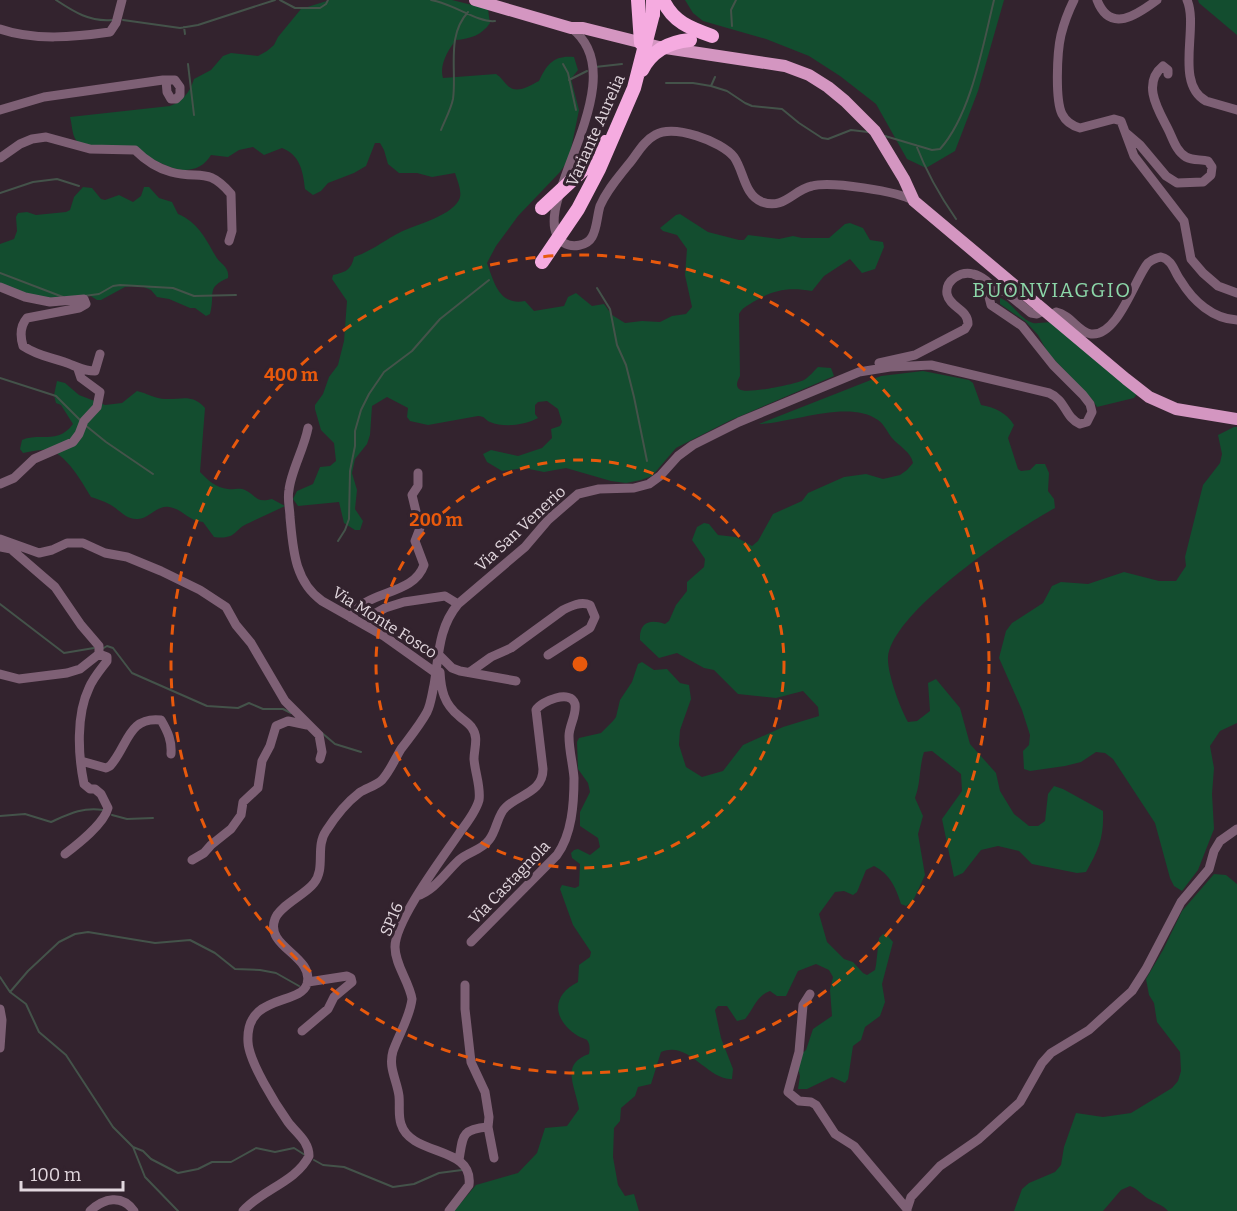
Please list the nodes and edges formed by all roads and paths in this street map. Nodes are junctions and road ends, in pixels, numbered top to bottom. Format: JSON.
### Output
{"nodes":[{"id":1,"x":122,"y":0,"type":"edge"},
{"id":2,"x":476,"y":0,"type":"edge"},
{"id":3,"x":638,"y":0,"type":"edge"},
{"id":4,"x":663,"y":0,"type":"edge"},
{"id":5,"x":674,"y":0,"type":"edge"},
{"id":6,"x":1074,"y":0,"type":"edge"},
{"id":7,"x":1097,"y":0,"type":"edge"},
{"id":8,"x":1156,"y":0,"type":"edge"},
{"id":9,"x":1187,"y":0,"type":"edge"},
{"id":10,"x":653,"y":7,"type":"edge"},
{"id":11,"x":571,"y":28,"type":"junction"},
{"id":12,"x":0,"y":29,"type":"edge"},
{"id":13,"x":712,"y":36,"type":"junction"},
{"id":14,"x":1168,"y":74,"type":"dead end"},
{"id":15,"x":166,"y":80,"type":"dead end"},
{"id":16,"x":634,"y":88,"type":"junction"},
{"id":17,"x":0,"y":110,"type":"edge"},
{"id":18,"x":1237,"y":110,"type":"edge"},
{"id":19,"x":621,"y":118,"type":"junction"},
{"id":20,"x":1126,"y":133,"type":"junction"},
{"id":21,"x":0,"y":158,"type":"edge"},
{"id":22,"x":914,"y":201,"type":"junction"},
{"id":23,"x":538,"y":210,"type":"dead end"},
{"id":24,"x":229,"y":241,"type":"dead end"},
{"id":25,"x":542,"y":262,"type":"dead end"},
{"id":26,"x":0,"y":287,"type":"edge"},
{"id":27,"x":996,"y":291,"type":"junction"},
{"id":28,"x":1237,"y":293,"type":"edge"},
{"id":29,"x":1048,"y":312,"type":"junction"},
{"id":30,"x":1237,"y":320,"type":"edge"},
{"id":31,"x":100,"y":354,"type":"dead end"},
{"id":32,"x":78,"y":369,"type":"junction"},
{"id":33,"x":860,"y":372,"type":"junction"},
{"id":34,"x":1237,"y":419,"type":"edge"},
{"id":35,"x":308,"y":428,"type":"dead end"},
{"id":36,"x":418,"y":473,"type":"dead end"},
{"id":37,"x":0,"y":484,"type":"edge"},
{"id":38,"x":0,"y":538,"type":"edge"},
{"id":39,"x":0,"y":547,"type":"edge"},
{"id":40,"x":458,"y":604,"type":"junction"},
{"id":41,"x":351,"y":618,"type":"junction"},
{"id":42,"x":370,"y":627,"type":"junction"},
{"id":43,"x":99,"y":654,"type":"junction"},
{"id":44,"x":438,"y":654,"type":"junction"},
{"id":45,"x":548,"y":655,"type":"dead end"},
{"id":46,"x":470,"y":672,"type":"junction"},
{"id":47,"x":436,"y":673,"type":"junction"},
{"id":48,"x":0,"y":674,"type":"edge"},
{"id":49,"x":516,"y":681,"type":"dead end"},
{"id":50,"x":307,"y":725,"type":"junction"},
{"id":51,"x":171,"y":754,"type":"dead end"},
{"id":52,"x":320,"y":759,"type":"dead end"},
{"id":53,"x":81,"y":761,"type":"junction"},
{"id":54,"x":1236,"y":831,"type":"edge"},
{"id":55,"x":65,"y":854,"type":"dead end"},
{"id":56,"x":192,"y":860,"type":"dead end"},
{"id":57,"x":417,"y":896,"type":"junction"},
{"id":58,"x":471,"y":942,"type":"dead end"},
{"id":59,"x":308,"y":982,"type":"junction"},
{"id":60,"x":465,"y":985,"type":"dead end"},
{"id":61,"x":810,"y":994,"type":"dead end"},
{"id":62,"x":0,"y":1009,"type":"edge"},
{"id":63,"x":302,"y":1031,"type":"dead end"},
{"id":64,"x":0,"y":1048,"type":"edge"},
{"id":65,"x":488,"y":1127,"type":"junction"},
{"id":66,"x":494,"y":1158,"type":"dead end"},
{"id":67,"x":459,"y":1160,"type":"junction"},
{"id":68,"x":907,"y":1210,"type":"edge"},
{"id":69,"x":90,"y":1211,"type":"edge"},
{"id":70,"x":134,"y":1211,"type":"edge"},
{"id":71,"x":243,"y":1211,"type":"edge"},
{"id":72,"x":449,"y":1211,"type":"edge"}],
"edges":[{"from":1,"to":12,"type":"street"},
{"from":2,"to":11,"type":"main road"},
{"from":3,"to":16,"type":"highway","bridge":true},
{"from":4,"to":13,"type":"highway"},
{"from":5,"to":13,"type":"highway"},
{"from":6,"to":20,"type":"street"},
{"from":7,"to":8,"type":"street"},
{"from":9,"to":18,"type":"street"},
{"from":10,"to":16,"type":"highway","name":"Variante Aurelia","bridge":true},
{"from":11,"to":22,"type":"main road","bridge":true},
{"from":11,"to":22,"type":"street"},
{"from":13,"to":16,"type":"highway","bridge":true},
{"from":14,"to":20,"type":"street"},
{"from":15,"to":17,"type":"street"},
{"from":16,"to":19,"type":"highway","name":"Variante Aurelia","bridge":true},
{"from":19,"to":23,"type":"highway","bridge":true},
{"from":19,"to":25,"type":"highway","name":"Variante Aurelia","bridge":true},
{"from":20,"to":28,"type":"street"},
{"from":21,"to":24,"type":"street"},
{"from":22,"to":29,"type":"main road"},
{"from":26,"to":32,"type":"street"},
{"from":27,"to":29,"type":"street"},
{"from":27,"to":33,"type":"street"},
{"from":27,"to":33,"type":"street","name":"Via San Venerio"},
{"from":29,"to":30,"type":"street"},
{"from":29,"to":34,"type":"main road"},
{"from":31,"to":32,"type":"street"},
{"from":32,"to":37,"type":"street"},
{"from":33,"to":40,"type":"street","name":"Via San Venerio"},
{"from":35,"to":41,"type":"street","name":"Via Monte Fosco"},
{"from":36,"to":41,"type":"street"},
{"from":38,"to":50,"type":"street"},
{"from":39,"to":43,"type":"street"},
{"from":40,"to":42,"type":"street"},
{"from":40,"to":44,"type":"street","name":"Via San Venerio"},
{"from":41,"to":42,"type":"street","name":"Via Monte Fosco"},
{"from":42,"to":47,"type":"street","name":"Via Monte Fosco"},
{"from":43,"to":48,"type":"street"},
{"from":43,"to":53,"type":"street"},
{"from":44,"to":46,"type":"street"},
{"from":44,"to":47,"type":"street","name":"Via San Venerio"},
{"from":44,"to":57,"type":"street","name":"SP16","number":"SP16"},
{"from":45,"to":46,"type":"street"},
{"from":46,"to":49,"type":"street"},
{"from":47,"to":59,"type":"street","name":"Via San Venerio"},
{"from":50,"to":52,"type":"street"},
{"from":50,"to":56,"type":"street"},
{"from":51,"to":53,"type":"street"},
{"from":53,"to":55,"type":"street"},
{"from":54,"to":68,"type":"street"},
{"from":57,"to":58,"type":"street","name":"Via Castagnola"},
{"from":57,"to":67,"type":"street","name":"SP16","number":"SP16"},
{"from":59,"to":63,"type":"street"},
{"from":59,"to":71,"type":"street"},
{"from":60,"to":65,"type":"street"},
{"from":61,"to":68,"type":"street"},
{"from":62,"to":64,"type":"street"},
{"from":65,"to":66,"type":"street"},
{"from":65,"to":67,"type":"street"},
{"from":67,"to":72,"type":"street"},
{"from":69,"to":70,"type":"street"}]}
